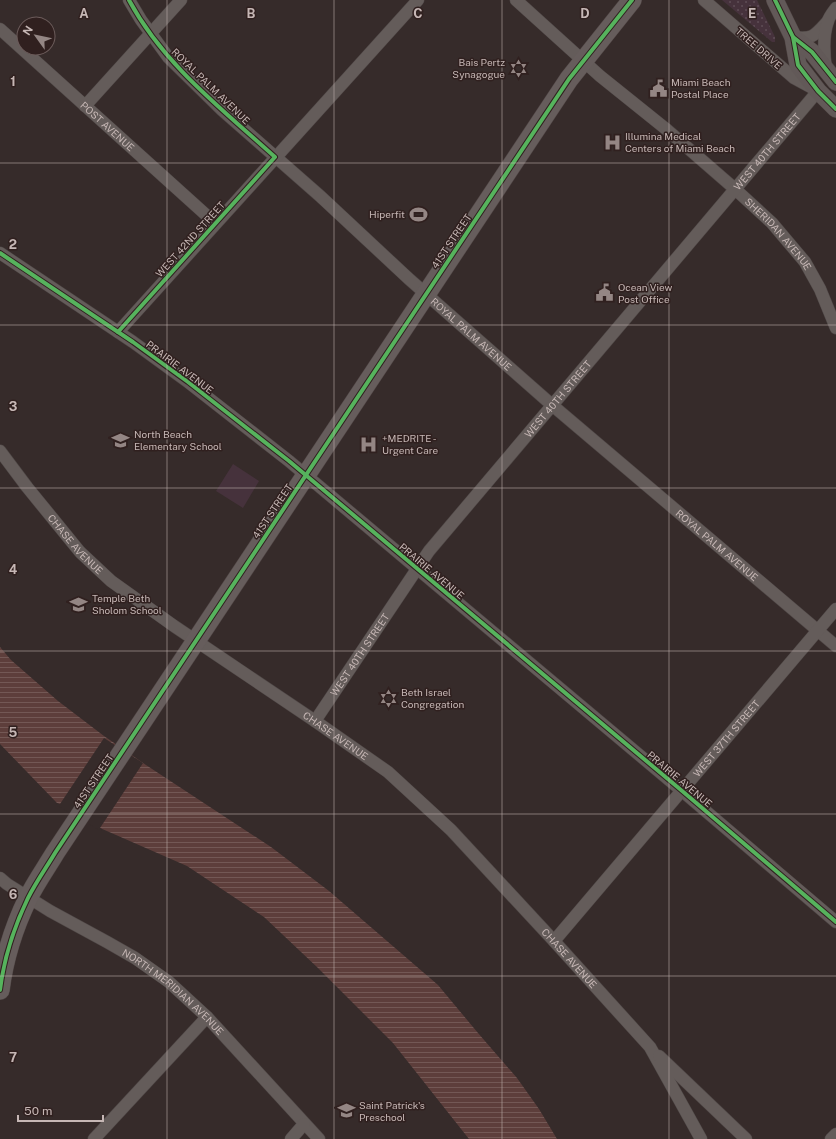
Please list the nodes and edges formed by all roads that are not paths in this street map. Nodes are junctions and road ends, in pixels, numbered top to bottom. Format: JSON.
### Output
{"nodes":[{"id":1,"x":129,"y":0,"type":"edge"},
{"id":2,"x":182,"y":0,"type":"edge"},
{"id":3,"x":418,"y":0,"type":"edge"},
{"id":4,"x":516,"y":0,"type":"edge"},
{"id":5,"x":632,"y":0,"type":"edge"},
{"id":6,"x":704,"y":0,"type":"edge"},
{"id":7,"x":775,"y":0,"type":"edge"},
{"id":8,"x":836,"y":8,"type":"edge"},
{"id":9,"x":828,"y":21,"type":"junction"},
{"id":10,"x":0,"y":29,"type":"edge"},
{"id":11,"x":150,"y":34,"type":"junction"},
{"id":12,"x":793,"y":37,"type":"junction"},
{"id":13,"x":583,"y":60,"type":"junction"},
{"id":14,"x":831,"y":76,"type":"edge"},
{"id":15,"x":836,"y":90,"type":"edge"},
{"id":16,"x":818,"y":91,"type":"junction"},
{"id":17,"x":85,"y":106,"type":"junction"},
{"id":18,"x":836,"y":109,"type":"edge"},
{"id":19,"x":275,"y":157,"type":"junction"},
{"id":20,"x":735,"y":189,"type":"junction"},
{"id":21,"x":215,"y":223,"type":"junction"},
{"id":22,"x":0,"y":253,"type":"edge"},
{"id":23,"x":426,"y":294,"type":"junction"},
{"id":24,"x":836,"y":328,"type":"edge"},
{"id":25,"x":118,"y":332,"type":"junction"},
{"id":26,"x":552,"y":405,"type":"junction"},
{"id":27,"x":0,"y":451,"type":"edge"},
{"id":28,"x":306,"y":474,"type":"junction"},
{"id":29,"x":417,"y":568,"type":"junction"},
{"id":30,"x":836,"y":608,"type":"edge"},
{"id":31,"x":818,"y":630,"type":"junction"},
{"id":32,"x":196,"y":641,"type":"junction"},
{"id":33,"x":836,"y":646,"type":"edge"},
{"id":34,"x":315,"y":721,"type":"junction"},
{"id":35,"x":681,"y":790,"type":"junction"},
{"id":36,"x":0,"y":878,"type":"edge"},
{"id":37,"x":28,"y":897,"type":"junction"},
{"id":38,"x":836,"y":922,"type":"edge"},
{"id":39,"x":554,"y":942,"type":"junction"},
{"id":40,"x":0,"y":990,"type":"edge"},
{"id":41,"x":207,"y":1017,"type":"junction"},
{"id":42,"x":650,"y":1047,"type":"junction"},
{"id":43,"x":304,"y":1124,"type":"junction"},
{"id":44,"x":836,"y":1134,"type":"edge"},
{"id":45,"x":94,"y":1139,"type":"edge"},
{"id":46,"x":291,"y":1139,"type":"edge"},
{"id":47,"x":319,"y":1139,"type":"edge"},
{"id":48,"x":701,"y":1139,"type":"edge"},
{"id":49,"x":746,"y":1139,"type":"edge"},
{"id":50,"x":832,"y":1139,"type":"edge"}],
"edges":[{"from":1,"to":11,"type":"street","name":"ROYAL PALM AVENUE"},
{"from":2,"to":11,"type":"street"},
{"from":3,"to":19,"type":"street","name":"WEST 42ND STREET"},
{"from":4,"to":13,"type":"street","name":"SHERIDAN AVENUE"},
{"from":5,"to":13,"type":"main road","name":"41ST STREET"},
{"from":6,"to":16,"type":"street","name":"TREE DRIVE"},
{"from":7,"to":12,"type":"main road"},
{"from":8,"to":9,"type":"street"},
{"from":9,"to":12,"type":"street"},
{"from":9,"to":14,"type":"street"},
{"from":10,"to":17,"type":"street","name":"POST AVENUE"},
{"from":11,"to":17,"type":"street"},
{"from":11,"to":19,"type":"street","name":"ROYAL PALM AVENUE"},
{"from":12,"to":14,"type":"main road"},
{"from":12,"to":16,"type":"main road"},
{"from":13,"to":20,"type":"street","name":"SHERIDAN AVENUE"},
{"from":13,"to":23,"type":"main road","name":"41ST STREET"},
{"from":15,"to":16,"type":"main road"},
{"from":16,"to":18,"type":"main road"},
{"from":16,"to":20,"type":"street","name":"WEST 40TH STREET"},
{"from":17,"to":21,"type":"street","name":"POST AVENUE"},
{"from":19,"to":21,"type":"street","name":"WEST 42ND STREET"},
{"from":19,"to":23,"type":"street","name":"ROYAL PALM AVENUE"},
{"from":20,"to":24,"type":"street","name":"SHERIDAN AVENUE"},
{"from":20,"to":26,"type":"street","name":"WEST 40TH STREET"},
{"from":21,"to":25,"type":"street","name":"WEST 42ND STREET"},
{"from":22,"to":25,"type":"street","name":"PRAIRIE AVENUE"},
{"from":23,"to":26,"type":"street","name":"ROYAL PALM AVENUE"},
{"from":23,"to":28,"type":"main road","name":"41ST STREET"},
{"from":25,"to":28,"type":"street","name":"PRAIRIE AVENUE"},
{"from":26,"to":29,"type":"street","name":"WEST 40TH STREET"},
{"from":26,"to":31,"type":"street","name":"ROYAL PALM AVENUE"},
{"from":27,"to":32,"type":"street","name":"CHASE AVENUE"},
{"from":28,"to":29,"type":"street","name":"PRAIRIE AVENUE"},
{"from":28,"to":32,"type":"main road","name":"41ST STREET"},
{"from":29,"to":34,"type":"street","name":"WEST 40TH STREET"},
{"from":29,"to":35,"type":"street","name":"PRAIRIE AVENUE"},
{"from":30,"to":31,"type":"street","name":"WEST 37TH STREET"},
{"from":31,"to":33,"type":"street","name":"ROYAL PALM AVENUE"},
{"from":31,"to":35,"type":"street","name":"WEST 37TH STREET"},
{"from":32,"to":34,"type":"street","name":"CHASE AVENUE"},
{"from":32,"to":37,"type":"main road","name":"41ST STREET"},
{"from":34,"to":39,"type":"street","name":"CHASE AVENUE"},
{"from":35,"to":38,"type":"street","name":"PRAIRIE AVENUE"},
{"from":35,"to":39,"type":"street","name":"WEST 37TH STREET"},
{"from":36,"to":37,"type":"street","name":"NORTH MERIDIAN AVENUE"},
{"from":37,"to":40,"type":"main road","name":"41ST STREET"},
{"from":37,"to":41,"type":"street","name":"NORTH MERIDIAN AVENUE"},
{"from":39,"to":42,"type":"street","name":"CHASE AVENUE"},
{"from":41,"to":43,"type":"street","name":"NORTH MERIDIAN AVENUE"},
{"from":41,"to":45,"type":"street"},
{"from":42,"to":48,"type":"street","name":"CHASE AVENUE"},
{"from":42,"to":49,"type":"street","name":"CHASE AVENUE"},
{"from":43,"to":46,"type":"street"},
{"from":43,"to":47,"type":"street","name":"NORTH MERIDIAN AVENUE"},
{"from":44,"to":50,"type":"street"}]}
